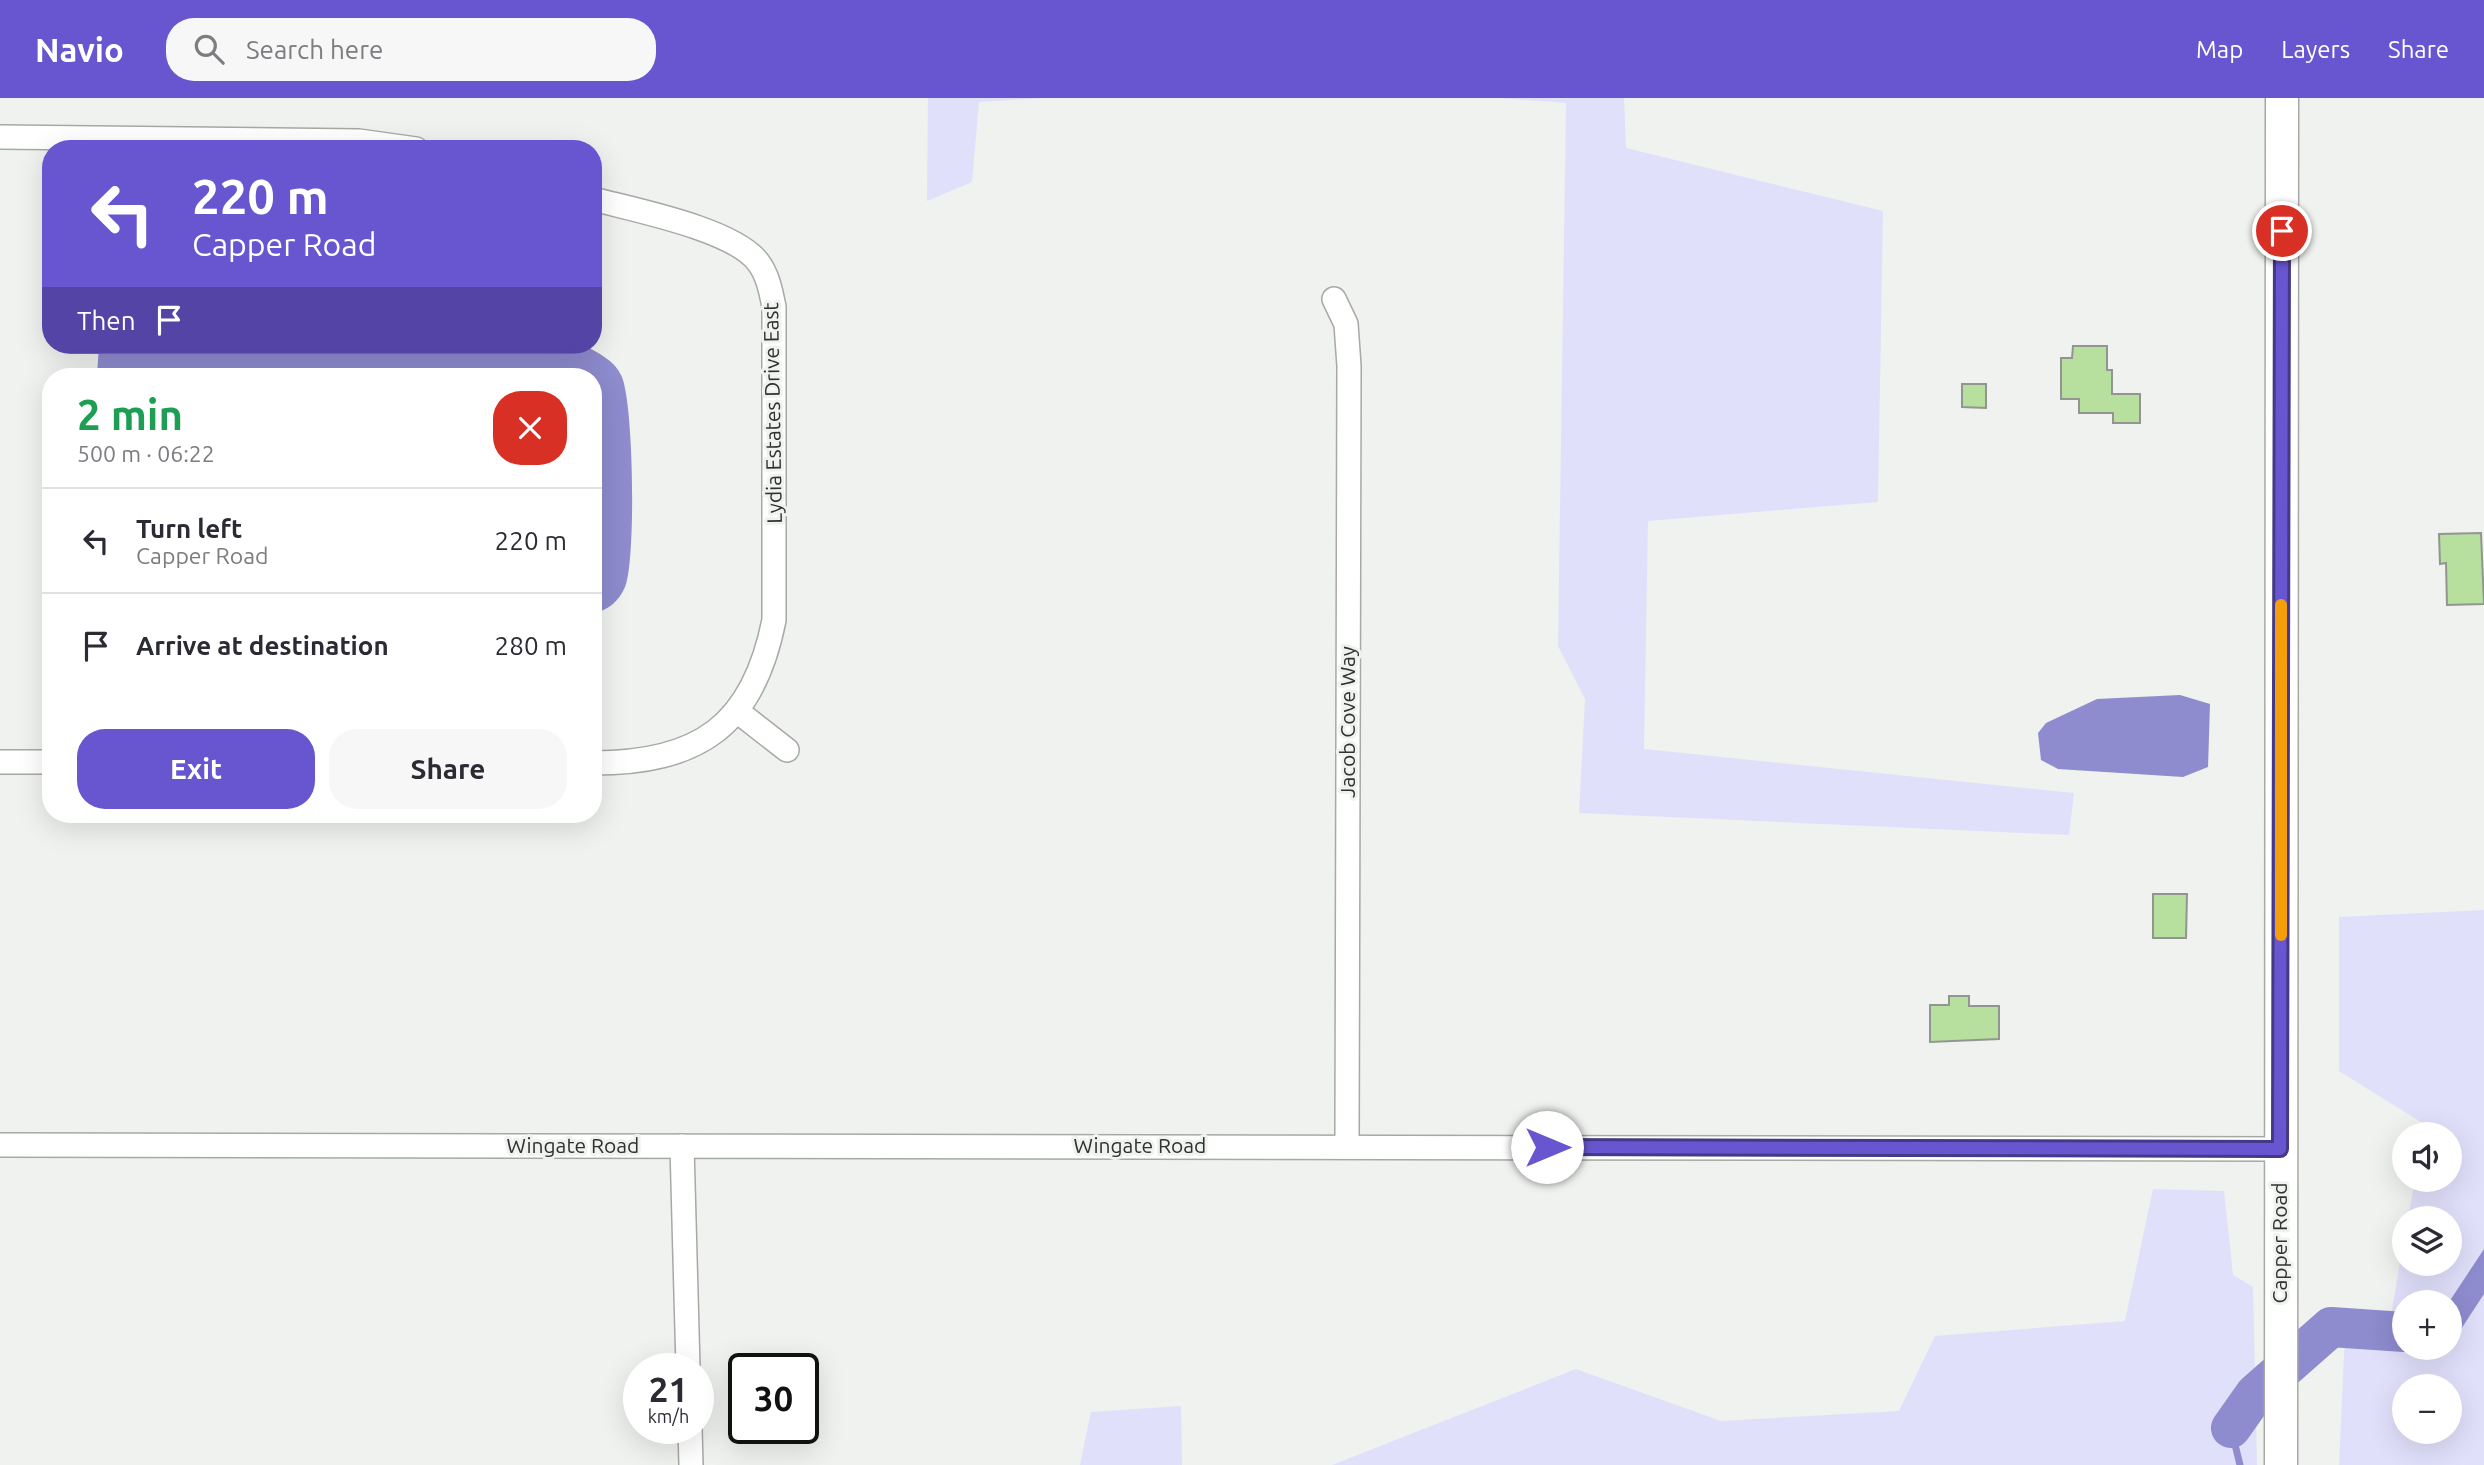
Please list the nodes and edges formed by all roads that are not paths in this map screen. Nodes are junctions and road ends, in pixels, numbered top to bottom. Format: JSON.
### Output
{"nodes":[{"id":1,"x":2282,"y":98,"type":"edge"},
{"id":2,"x":0,"y":137,"type":"edge"},
{"id":3,"x":269,"y":140,"type":"edge"},
{"id":4,"x":602,"y":202,"type":"edge"},
{"id":5,"x":1334,"y":299,"type":"dead end"},
{"id":6,"x":737,"y":711,"type":"junction"},
{"id":7,"x":787,"y":750,"type":"dead end"},
{"id":8,"x":0,"y":762,"type":"edge"},
{"id":9,"x":42,"y":762,"type":"edge"},
{"id":10,"x":602,"y":763,"type":"edge"},
{"id":11,"x":0,"y":1145,"type":"edge"},
{"id":12,"x":682,"y":1146,"type":"junction"},
{"id":13,"x":1347,"y":1146,"type":"junction"},
{"id":14,"x":2280,"y":1149,"type":"junction"},
{"id":15,"x":688,"y":1353,"type":"edge"},
{"id":16,"x":690,"y":1444,"type":"edge"},
{"id":17,"x":2281,"y":1455,"type":"edge"},
{"id":18,"x":691,"y":1465,"type":"edge"}],
"edges":[{"from":1,"to":14,"type":"street","name":"Capper Road"},
{"from":2,"to":3,"type":"street"},
{"from":4,"to":6,"type":"street","name":"Lydia Estates Drive East"},
{"from":5,"to":13,"type":"street","name":"Jacob Cove Way"},
{"from":6,"to":7,"type":"street"},
{"from":6,"to":10,"type":"street","name":"Lydia Estates Drive East"},
{"from":8,"to":9,"type":"street"},
{"from":11,"to":12,"type":"street","name":"Wingate Road"},
{"from":12,"to":13,"type":"street","name":"Wingate Road"},
{"from":12,"to":15,"type":"street"},
{"from":13,"to":14,"type":"street","name":"Wingate Road"},
{"from":14,"to":17,"type":"street","name":"Capper Road"},
{"from":16,"to":18,"type":"street"}]}
